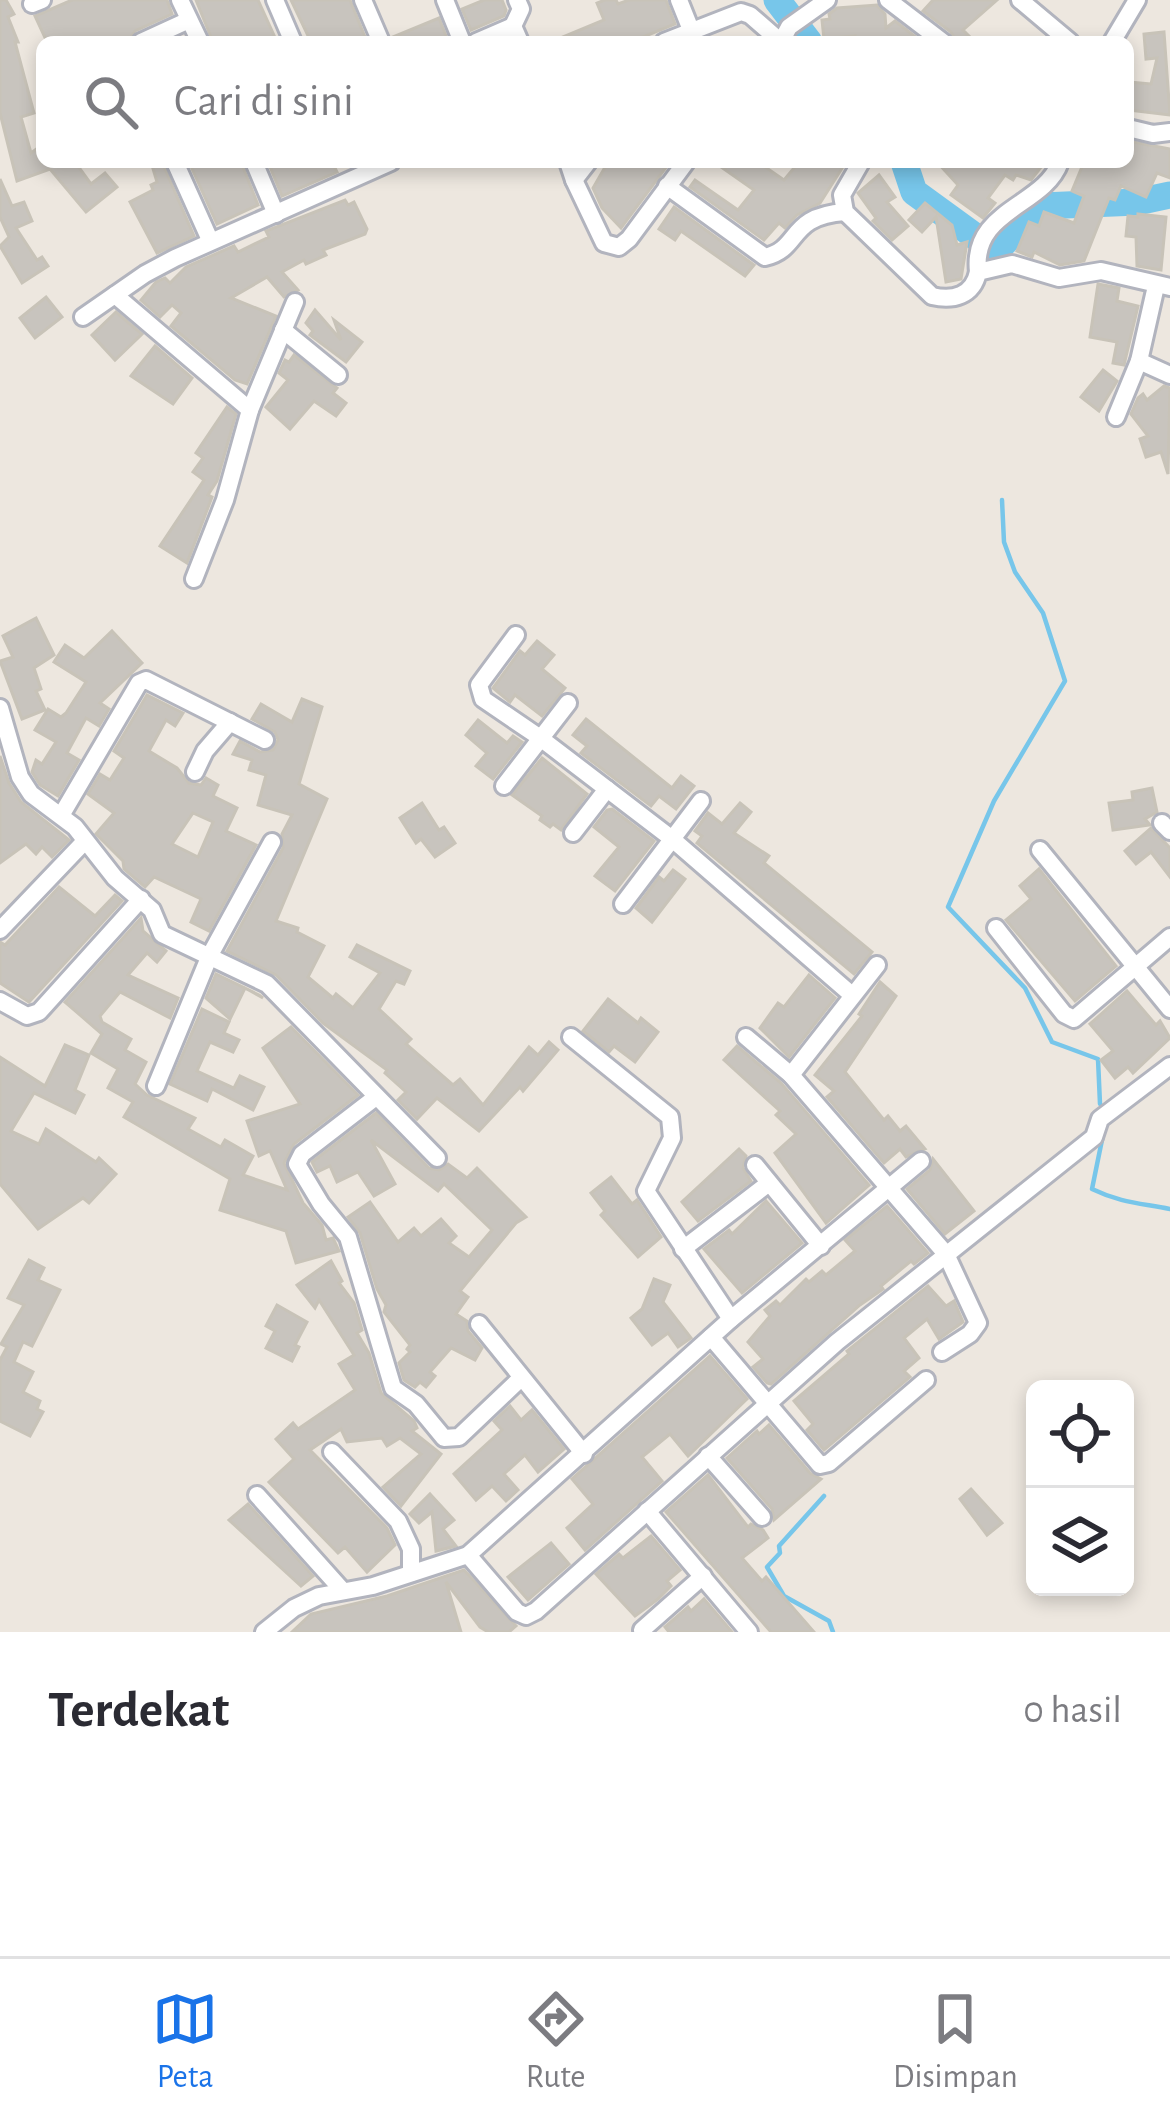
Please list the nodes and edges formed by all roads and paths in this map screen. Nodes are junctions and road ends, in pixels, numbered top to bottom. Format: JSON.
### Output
{"nodes":[{"id":1,"x":180,"y":0,"type":"edge"},
{"id":2,"x":275,"y":0,"type":"edge"},
{"id":3,"x":363,"y":0,"type":"edge"},
{"id":4,"x":445,"y":0,"type":"edge"},
{"id":5,"x":517,"y":0,"type":"edge"},
{"id":6,"x":679,"y":0,"type":"edge"},
{"id":7,"x":827,"y":0,"type":"edge"},
{"id":8,"x":888,"y":0,"type":"edge"},
{"id":9,"x":1020,"y":0,"type":"edge"},
{"id":10,"x":1137,"y":0,"type":"edge"},
{"id":11,"x":189,"y":20,"type":"junction"},
{"id":12,"x":788,"y":32,"type":"edge"},
{"id":13,"x":517,"y":34,"type":"edge"},
{"id":14,"x":154,"y":36,"type":"edge"},
{"id":15,"x":197,"y":36,"type":"edge"},
{"id":16,"x":290,"y":36,"type":"edge"},
{"id":17,"x":379,"y":36,"type":"edge"},
{"id":18,"x":460,"y":36,"type":"edge"},
{"id":19,"x":687,"y":36,"type":"edge"},
{"id":20,"x":935,"y":36,"type":"edge"},
{"id":21,"x":1063,"y":36,"type":"edge"},
{"id":22,"x":1116,"y":36,"type":"edge"},
{"id":23,"x":1134,"y":129,"type":"edge"},
{"id":24,"x":1170,"y":132,"type":"edge"},
{"id":25,"x":178,"y":168,"type":"edge"},
{"id":26,"x":257,"y":168,"type":"edge"},
{"id":27,"x":681,"y":168,"type":"edge"},
{"id":28,"x":858,"y":168,"type":"edge"},
{"id":29,"x":1057,"y":168,"type":"edge"},
{"id":30,"x":349,"y":170,"type":"edge"},
{"id":31,"x":571,"y":171,"type":"edge"},
{"id":32,"x":667,"y":186,"type":"junction"},
{"id":33,"x":845,"y":212,"type":"junction"},
{"id":34,"x":277,"y":214,"type":"junction"},
{"id":35,"x":210,"y":240,"type":"junction"},
{"id":36,"x":978,"y":264,"type":"junction"},
{"id":37,"x":1163,"y":286,"type":"edge"},
{"id":38,"x":115,"y":295,"type":"junction"},
{"id":39,"x":295,"y":302,"type":"dead end"},
{"id":40,"x":83,"y":317,"type":"dead end"},
{"id":41,"x":283,"y":329,"type":"junction"},
{"id":42,"x":1139,"y":361,"type":"junction"},
{"id":43,"x":338,"y":375,"type":"dead end"},
{"id":44,"x":1170,"y":375,"type":"edge"},
{"id":45,"x":250,"y":410,"type":"junction"},
{"id":46,"x":1116,"y":417,"type":"dead end"},
{"id":47,"x":194,"y":579,"type":"dead end"},
{"id":48,"x":515,"y":635,"type":"dead end"},
{"id":49,"x":568,"y":703,"type":"dead end"},
{"id":50,"x":0,"y":708,"type":"edge"},
{"id":51,"x":230,"y":722,"type":"junction"},
{"id":52,"x":539,"y":737,"type":"junction"},
{"id":53,"x":265,"y":740,"type":"dead end"},
{"id":54,"x":195,"y":772,"type":"dead end"},
{"id":55,"x":504,"y":786,"type":"dead end"},
{"id":56,"x":608,"y":789,"type":"junction"},
{"id":57,"x":701,"y":801,"type":"dead end"},
{"id":58,"x":62,"y":814,"type":"junction"},
{"id":59,"x":573,"y":832,"type":"dead end"},
{"id":60,"x":670,"y":838,"type":"junction"},
{"id":61,"x":85,"y":842,"type":"junction"},
{"id":62,"x":272,"y":842,"type":"dead end"},
{"id":63,"x":1040,"y":850,"type":"dead end"},
{"id":64,"x":141,"y":899,"type":"junction"},
{"id":65,"x":623,"y":904,"type":"dead end"},
{"id":66,"x":996,"y":928,"type":"dead end"},
{"id":67,"x":0,"y":930,"type":"edge"},
{"id":68,"x":1170,"y":937,"type":"edge"},
{"id":69,"x":210,"y":955,"type":"junction"},
{"id":70,"x":877,"y":965,"type":"dead end"},
{"id":71,"x":1137,"y":968,"type":"junction"},
{"id":72,"x":852,"y":995,"type":"junction"},
{"id":73,"x":0,"y":1001,"type":"edge"},
{"id":74,"x":1170,"y":1009,"type":"edge"},
{"id":75,"x":571,"y":1037,"type":"dead end"},
{"id":76,"x":746,"y":1037,"type":"dead end"},
{"id":77,"x":1170,"y":1066,"type":"edge"},
{"id":78,"x":791,"y":1075,"type":"junction"},
{"id":79,"x":156,"y":1085,"type":"dead end"},
{"id":80,"x":376,"y":1097,"type":"junction"},
{"id":81,"x":436,"y":1158,"type":"dead end"},
{"id":82,"x":921,"y":1160,"type":"dead end"},
{"id":83,"x":755,"y":1165,"type":"dead end"},
{"id":84,"x":769,"y":1183,"type":"junction"},
{"id":85,"x":889,"y":1189,"type":"junction"},
{"id":86,"x":821,"y":1246,"type":"junction"},
{"id":87,"x":683,"y":1250,"type":"junction"},
{"id":88,"x":946,"y":1253,"type":"junction"},
{"id":89,"x":731,"y":1319,"type":"junction"},
{"id":90,"x":479,"y":1324,"type":"dead end"},
{"id":91,"x":711,"y":1337,"type":"junction"},
{"id":92,"x":942,"y":1352,"type":"dead end"},
{"id":93,"x":520,"y":1379,"type":"junction"},
{"id":94,"x":926,"y":1380,"type":"dead end"},
{"id":95,"x":767,"y":1404,"type":"junction"},
{"id":96,"x":332,"y":1452,"type":"dead end"},
{"id":97,"x":584,"y":1454,"type":"junction"},
{"id":98,"x":708,"y":1456,"type":"junction"},
{"id":99,"x":257,"y":1495,"type":"dead end"},
{"id":100,"x":647,"y":1510,"type":"junction"},
{"id":101,"x":762,"y":1517,"type":"dead end"},
{"id":102,"x":468,"y":1556,"type":"junction"},
{"id":103,"x":411,"y":1573,"type":"junction"},
{"id":104,"x":704,"y":1576,"type":"junction"},
{"id":105,"x":343,"y":1591,"type":"junction"},
{"id":106,"x":641,"y":1630,"type":"edge"},
{"id":107,"x":264,"y":1632,"type":"edge"},
{"id":108,"x":749,"y":1632,"type":"edge"}],
"edges":[{"from":1,"to":11,"type":"street"},
{"from":2,"to":16,"type":"street"},
{"from":3,"to":17,"type":"street"},
{"from":4,"to":18,"type":"street"},
{"from":5,"to":13,"type":"street"},
{"from":6,"to":19,"type":"street"},
{"from":7,"to":12,"type":"street"},
{"from":8,"to":20,"type":"street"},
{"from":9,"to":21,"type":"street"},
{"from":10,"to":22,"type":"street"},
{"from":11,"to":14,"type":"street"},
{"from":11,"to":15,"type":"street"},
{"from":12,"to":19,"type":"street"},
{"from":23,"to":24,"type":"street"},
{"from":25,"to":35,"type":"street"},
{"from":26,"to":34,"type":"street"},
{"from":27,"to":32,"type":"street"},
{"from":28,"to":33,"type":"street"},
{"from":29,"to":36,"type":"street"},
{"from":30,"to":34,"type":"street"},
{"from":31,"to":32,"type":"street"},
{"from":32,"to":33,"type":"street"},
{"from":33,"to":36,"type":"street"},
{"from":34,"to":35,"type":"street"},
{"from":35,"to":38,"type":"street"},
{"from":36,"to":37,"type":"street"},
{"from":37,"to":42,"type":"street"},
{"from":38,"to":40,"type":"street"},
{"from":38,"to":45,"type":"street"},
{"from":39,"to":41,"type":"street"},
{"from":41,"to":43,"type":"street"},
{"from":41,"to":45,"type":"street"},
{"from":42,"to":44,"type":"street"},
{"from":42,"to":46,"type":"street"},
{"from":45,"to":47,"type":"street"},
{"from":48,"to":52,"type":"street"},
{"from":49,"to":52,"type":"street"},
{"from":50,"to":58,"type":"street"},
{"from":51,"to":53,"type":"street"},
{"from":51,"to":54,"type":"street"},
{"from":51,"to":58,"type":"street"},
{"from":52,"to":55,"type":"street"},
{"from":52,"to":56,"type":"street"},
{"from":56,"to":59,"type":"street"},
{"from":56,"to":60,"type":"street"},
{"from":57,"to":60,"type":"street"},
{"from":58,"to":61,"type":"street"},
{"from":60,"to":65,"type":"street"},
{"from":60,"to":72,"type":"street"},
{"from":61,"to":64,"type":"street"},
{"from":61,"to":67,"type":"street"},
{"from":62,"to":69,"type":"street"},
{"from":63,"to":71,"type":"street"},
{"from":64,"to":69,"type":"street"},
{"from":64,"to":73,"type":"street"},
{"from":66,"to":71,"type":"street"},
{"from":68,"to":71,"type":"street"},
{"from":69,"to":79,"type":"street"},
{"from":69,"to":80,"type":"street"},
{"from":70,"to":72,"type":"street"},
{"from":71,"to":74,"type":"street"},
{"from":72,"to":78,"type":"street"},
{"from":75,"to":87,"type":"street"},
{"from":76,"to":78,"type":"street"},
{"from":77,"to":88,"type":"street"},
{"from":78,"to":85,"type":"street"},
{"from":80,"to":81,"type":"street"},
{"from":80,"to":93,"type":"street"},
{"from":82,"to":85,"type":"street"},
{"from":83,"to":84,"type":"street"},
{"from":84,"to":86,"type":"street"},
{"from":84,"to":87,"type":"street"},
{"from":85,"to":86,"type":"street"},
{"from":85,"to":88,"type":"street"},
{"from":86,"to":89,"type":"street"},
{"from":87,"to":89,"type":"street"},
{"from":88,"to":92,"type":"street"},
{"from":88,"to":95,"type":"street"},
{"from":89,"to":91,"type":"street"},
{"from":90,"to":93,"type":"street"},
{"from":91,"to":95,"type":"street"},
{"from":91,"to":97,"type":"street"},
{"from":93,"to":97,"type":"street"},
{"from":94,"to":95,"type":"street"},
{"from":95,"to":98,"type":"street"},
{"from":96,"to":103,"type":"street"},
{"from":97,"to":102,"type":"street"},
{"from":98,"to":100,"type":"street"},
{"from":98,"to":101,"type":"street"},
{"from":99,"to":105,"type":"street"},
{"from":100,"to":102,"type":"street"},
{"from":100,"to":104,"type":"street"},
{"from":102,"to":103,"type":"street"},
{"from":103,"to":105,"type":"street"},
{"from":104,"to":106,"type":"street"},
{"from":104,"to":108,"type":"street"},
{"from":105,"to":107,"type":"street"}]}
